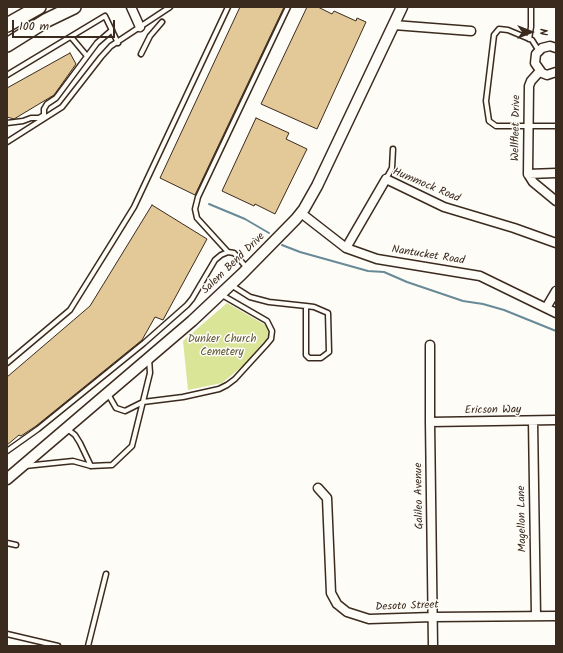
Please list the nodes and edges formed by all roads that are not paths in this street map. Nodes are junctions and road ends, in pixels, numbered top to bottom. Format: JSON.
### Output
{"nodes":[{"id":1,"x":39,"y":7,"type":"edge"},
{"id":2,"x":74,"y":7,"type":"edge"},
{"id":3,"x":131,"y":7,"type":"edge"},
{"id":4,"x":170,"y":7,"type":"edge"},
{"id":5,"x":228,"y":7,"type":"edge"},
{"id":6,"x":288,"y":7,"type":"edge"},
{"id":7,"x":402,"y":7,"type":"edge"},
{"id":8,"x":531,"y":7,"type":"edge"},
{"id":9,"x":162,"y":22,"type":"dead end"},
{"id":10,"x":7,"y":25,"type":"edge"},
{"id":11,"x":394,"y":25,"type":"junction"},
{"id":12,"x":140,"y":27,"type":"junction"},
{"id":13,"x":112,"y":30,"type":"junction"},
{"id":14,"x":471,"y":31,"type":"dead end"},
{"id":15,"x":71,"y":37,"type":"junction"},
{"id":16,"x":529,"y":38,"type":"junction"},
{"id":17,"x":118,"y":43,"type":"junction"},
{"id":18,"x":7,"y":45,"type":"edge"},
{"id":19,"x":556,"y":48,"type":"edge"},
{"id":20,"x":540,"y":51,"type":"junction"},
{"id":21,"x":141,"y":54,"type":"dead end"},
{"id":22,"x":87,"y":56,"type":"junction"},
{"id":23,"x":540,"y":71,"type":"junction"},
{"id":24,"x":556,"y":72,"type":"edge"},
{"id":25,"x":7,"y":75,"type":"edge"},
{"id":26,"x":40,"y":119,"type":"junction"},
{"id":27,"x":7,"y":123,"type":"edge"},
{"id":28,"x":528,"y":126,"type":"junction"},
{"id":29,"x":556,"y":126,"type":"edge"},
{"id":30,"x":7,"y":142,"type":"edge"},
{"id":31,"x":393,"y":149,"type":"dead end"},
{"id":32,"x":556,"y":173,"type":"edge"},
{"id":33,"x":528,"y":174,"type":"junction"},
{"id":34,"x":386,"y":179,"type":"junction"},
{"id":35,"x":556,"y":201,"type":"edge"},
{"id":36,"x":301,"y":213,"type":"junction"},
{"id":37,"x":556,"y":243,"type":"edge"},
{"id":38,"x":346,"y":248,"type":"junction"},
{"id":39,"x":228,"y":252,"type":"junction"},
{"id":40,"x":248,"y":269,"type":"junction"},
{"id":41,"x":230,"y":285,"type":"junction"},
{"id":42,"x":556,"y":292,"type":"edge"},
{"id":43,"x":220,"y":294,"type":"junction"},
{"id":44,"x":306,"y":306,"type":"junction"},
{"id":45,"x":546,"y":308,"type":"junction"},
{"id":46,"x":556,"y":313,"type":"edge"},
{"id":47,"x":430,"y":345,"type":"dead end"},
{"id":48,"x":149,"y":359,"type":"junction"},
{"id":49,"x":7,"y":363,"type":"edge"},
{"id":50,"x":107,"y":394,"type":"junction"},
{"id":51,"x":143,"y":402,"type":"junction"},
{"id":52,"x":556,"y":420,"type":"edge"},
{"id":53,"x":533,"y":421,"type":"junction"},
{"id":54,"x":430,"y":422,"type":"junction"},
{"id":55,"x":66,"y":428,"type":"junction"},
{"id":56,"x":7,"y":451,"type":"edge"},
{"id":57,"x":91,"y":466,"type":"junction"},
{"id":58,"x":21,"y":467,"type":"junction"},
{"id":59,"x":7,"y":478,"type":"edge"},
{"id":60,"x":318,"y":488,"type":"dead end"},
{"id":61,"x":7,"y":543,"type":"edge"},
{"id":62,"x":16,"y":546,"type":"dead end"},
{"id":63,"x":106,"y":574,"type":"dead end"},
{"id":64,"x":536,"y":616,"type":"junction"},
{"id":65,"x":556,"y":616,"type":"edge"},
{"id":66,"x":433,"y":617,"type":"junction"},
{"id":67,"x":7,"y":634,"type":"edge"},
{"id":68,"x":58,"y":646,"type":"edge"},
{"id":69,"x":88,"y":646,"type":"edge"},
{"id":70,"x":433,"y":646,"type":"edge"}],
"edges":[{"from":1,"to":10,"type":"highway"},
{"from":2,"to":18,"type":"highway"},
{"from":3,"to":12,"type":"street"},
{"from":4,"to":12,"type":"lane"},
{"from":5,"to":49,"type":"lane"},
{"from":6,"to":39,"type":"lane"},
{"from":7,"to":11,"type":"street","name":"Salem Bend Drive"},
{"from":8,"to":16,"type":"lane"},
{"from":9,"to":21,"type":"lane"},
{"from":11,"to":14,"type":"street"},
{"from":11,"to":36,"type":"street","name":"Salem Bend Drive"},
{"from":12,"to":17,"type":"lane"},
{"from":13,"to":15,"type":"lane"},
{"from":13,"to":17,"type":"lane"},
{"from":13,"to":22,"type":"lane"},
{"from":15,"to":22,"type":"lane"},
{"from":15,"to":25,"type":"lane"},
{"from":16,"to":20,"type":"lane"},
{"from":16,"to":28,"type":"lane"},
{"from":17,"to":26,"type":"lane"},
{"from":19,"to":20,"type":"street"},
{"from":20,"to":23,"type":"street"},
{"from":22,"to":26,"type":"lane"},
{"from":23,"to":24,"type":"street"},
{"from":23,"to":28,"type":"street","name":"Wellfleet Drive"},
{"from":26,"to":27,"type":"lane"},
{"from":26,"to":30,"type":"lane"},
{"from":28,"to":29,"type":"lane"},
{"from":28,"to":33,"type":"street","name":"Wellfleet Drive"},
{"from":31,"to":34,"type":"lane"},
{"from":32,"to":33,"type":"street"},
{"from":33,"to":35,"type":"street","name":"Wellfleet Drive"},
{"from":34,"to":37,"type":"street","name":"Hummock Road"},
{"from":34,"to":38,"type":"street","name":"Hummock Road"},
{"from":36,"to":38,"type":"street","name":"Nantucket Road"},
{"from":36,"to":40,"type":"street","name":"Salem Bend Drive"},
{"from":38,"to":45,"type":"street","name":"Nantucket Road"},
{"from":39,"to":40,"type":"lane"},
{"from":39,"to":56,"type":"lane"},
{"from":40,"to":41,"type":"street","name":"Salem Bend Drive"},
{"from":41,"to":43,"type":"street","name":"Salem Bend Drive"},
{"from":41,"to":44,"type":"lane"},
{"from":42,"to":45,"type":"street"},
{"from":43,"to":48,"type":"street","name":"Salem Bend Drive"},
{"from":43,"to":51,"type":"lane"},
{"from":44,"to":44,"type":"lane"},
{"from":45,"to":46,"type":"street","name":"Nantucket Road"},
{"from":47,"to":54,"type":"street","name":"Galileo Avenue"},
{"from":48,"to":50,"type":"street","name":"Salem Bend Drive"},
{"from":48,"to":51,"type":"lane"},
{"from":50,"to":51,"type":"lane"},
{"from":50,"to":55,"type":"street","name":"Salem Bend Drive"},
{"from":51,"to":57,"type":"lane"},
{"from":52,"to":53,"type":"street","name":"Ericson Way"},
{"from":53,"to":54,"type":"street","name":"Ericson Way"},
{"from":53,"to":64,"type":"street","name":"Magellon Lane"},
{"from":54,"to":66,"type":"street","name":"Galileo Avenue"},
{"from":55,"to":57,"type":"lane"},
{"from":55,"to":58,"type":"street","name":"Salem Bend Drive"},
{"from":57,"to":58,"type":"lane"},
{"from":58,"to":59,"type":"street","name":"Salem Bend Drive"},
{"from":60,"to":66,"type":"street","name":"Desoto Street"},
{"from":61,"to":62,"type":"lane"},
{"from":63,"to":69,"type":"lane"},
{"from":64,"to":65,"type":"street","name":"Desoto Street"},
{"from":64,"to":66,"type":"street","name":"Desoto Street"},
{"from":66,"to":70,"type":"street","name":"Galileo Avenue"},
{"from":67,"to":68,"type":"lane"}]}
